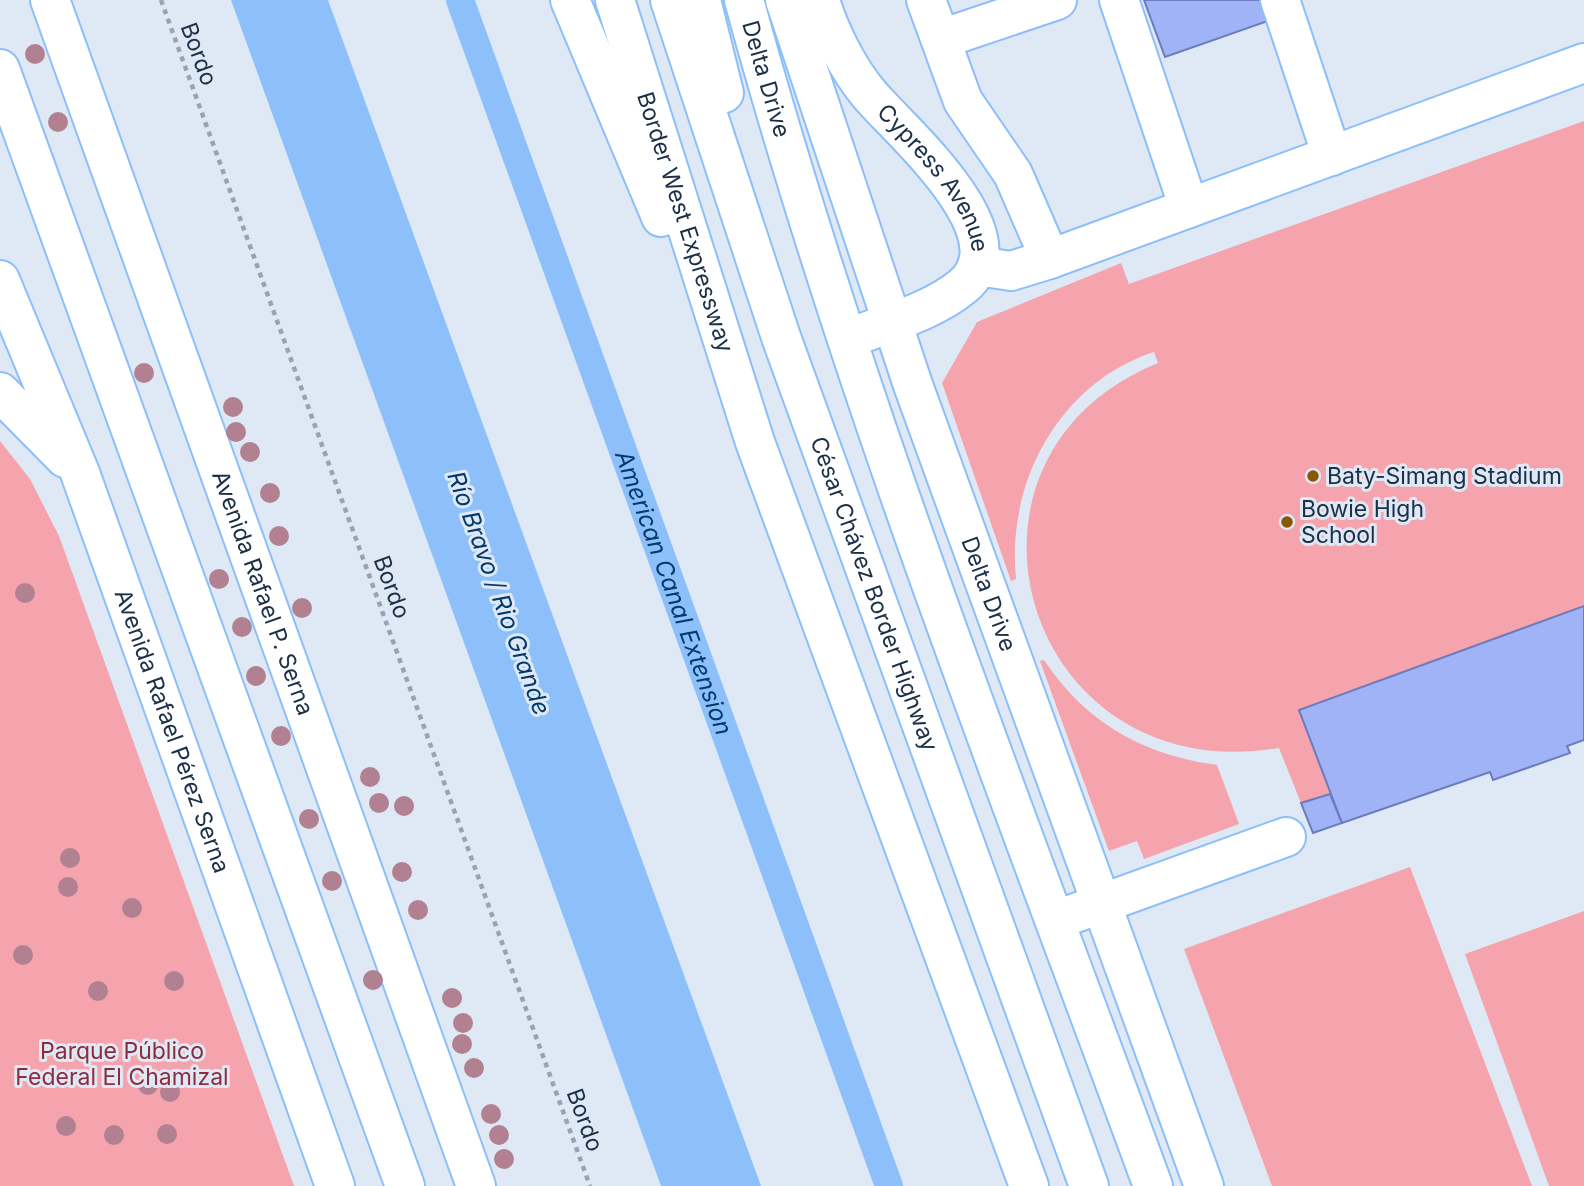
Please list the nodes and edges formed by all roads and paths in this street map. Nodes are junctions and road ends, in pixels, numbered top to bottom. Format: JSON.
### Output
{"nodes":[{"id":1,"x":50,"y":0,"type":"edge"},
{"id":2,"x":161,"y":0,"type":"edge"},
{"id":3,"x":570,"y":0,"type":"edge"},
{"id":4,"x":615,"y":0,"type":"edge"},
{"id":5,"x":670,"y":0,"type":"edge"},
{"id":6,"x":701,"y":0,"type":"edge"},
{"id":7,"x":744,"y":0,"type":"edge"},
{"id":8,"x":785,"y":0,"type":"edge"},
{"id":9,"x":820,"y":0,"type":"edge"},
{"id":10,"x":926,"y":0,"type":"edge"},
{"id":11,"x":1057,"y":0,"type":"edge"},
{"id":12,"x":1119,"y":0,"type":"edge"},
{"id":13,"x":1280,"y":0,"type":"edge"},
{"id":14,"x":941,"y":39,"type":"junction"},
{"id":15,"x":1584,"y":63,"type":"edge"},
{"id":16,"x":0,"y":69,"type":"edge"},
{"id":17,"x":1332,"y":156,"type":"junction"},
{"id":18,"x":1189,"y":208,"type":"junction"},
{"id":19,"x":1050,"y":258,"type":"junction"},
{"id":20,"x":977,"y":266,"type":"junction"},
{"id":21,"x":0,"y":280,"type":"edge"},
{"id":22,"x":892,"y":321,"type":"junction"},
{"id":23,"x":782,"y":337,"type":"junction"},
{"id":24,"x":847,"y":340,"type":"junction"},
{"id":25,"x":0,"y":393,"type":"edge"},
{"id":26,"x":755,"y":442,"type":"junction"},
{"id":27,"x":80,"y":473,"type":"junction"},
{"id":28,"x":1286,"y":837,"type":"dead end"},
{"id":29,"x":1100,"y":904,"type":"junction"},
{"id":30,"x":1056,"y":920,"type":"junction"},
{"id":31,"x":335,"y":1186,"type":"edge"},
{"id":32,"x":405,"y":1186,"type":"edge"},
{"id":33,"x":476,"y":1186,"type":"edge"},
{"id":34,"x":590,"y":1186,"type":"edge"},
{"id":35,"x":1029,"y":1186,"type":"edge"},
{"id":36,"x":1089,"y":1186,"type":"edge"},
{"id":37,"x":1153,"y":1186,"type":"edge"},
{"id":38,"x":1203,"y":1186,"type":"edge"}],
"edges":[{"from":1,"to":33,"type":"main road","name":"Avenida Rafael P. Serna"},
{"from":2,"to":34,"type":"path","name":"Bordo"},
{"from":3,"to":26,"type":"main road"},
{"from":4,"to":26,"type":"main road","name":"Border West Expressway"},
{"from":5,"to":23,"type":"main road","name":"César Chávez Border Highway"},
{"from":6,"to":23,"type":"main road"},
{"from":7,"to":24,"type":"main road","name":"Delta Drive"},
{"from":8,"to":22,"type":"main road","name":"Delta Drive"},
{"from":9,"to":20,"type":"main road","name":"Cypress Avenue"},
{"from":10,"to":14,"type":"main road"},
{"from":11,"to":14,"type":"main road"},
{"from":12,"to":18,"type":"main road"},
{"from":13,"to":17,"type":"main road"},
{"from":14,"to":19,"type":"main road"},
{"from":15,"to":17,"type":"main road"},
{"from":16,"to":32,"type":"main road"},
{"from":17,"to":18,"type":"main road"},
{"from":18,"to":19,"type":"main road"},
{"from":19,"to":20,"type":"main road"},
{"from":20,"to":22,"type":"main road","name":"Cypress Avenue"},
{"from":21,"to":27,"type":"main road","name":"Avenida Rafael Pérez Serna"},
{"from":22,"to":24,"type":"main road","name":"Cypress Avenue"},
{"from":22,"to":29,"type":"main road","name":"Delta Drive"},
{"from":23,"to":36,"type":"main road","name":"César Chávez Border Highway"},
{"from":24,"to":30,"type":"main road","name":"Delta Drive"},
{"from":25,"to":27,"type":"main road"},
{"from":26,"to":35,"type":"main road"},
{"from":27,"to":31,"type":"main road","name":"Avenida Rafael Pérez Serna"},
{"from":28,"to":29,"type":"main road"},
{"from":29,"to":30,"type":"main road"},
{"from":29,"to":38,"type":"main road","name":"Delta Drive"},
{"from":30,"to":37,"type":"main road","name":"Delta Drive"}]}
